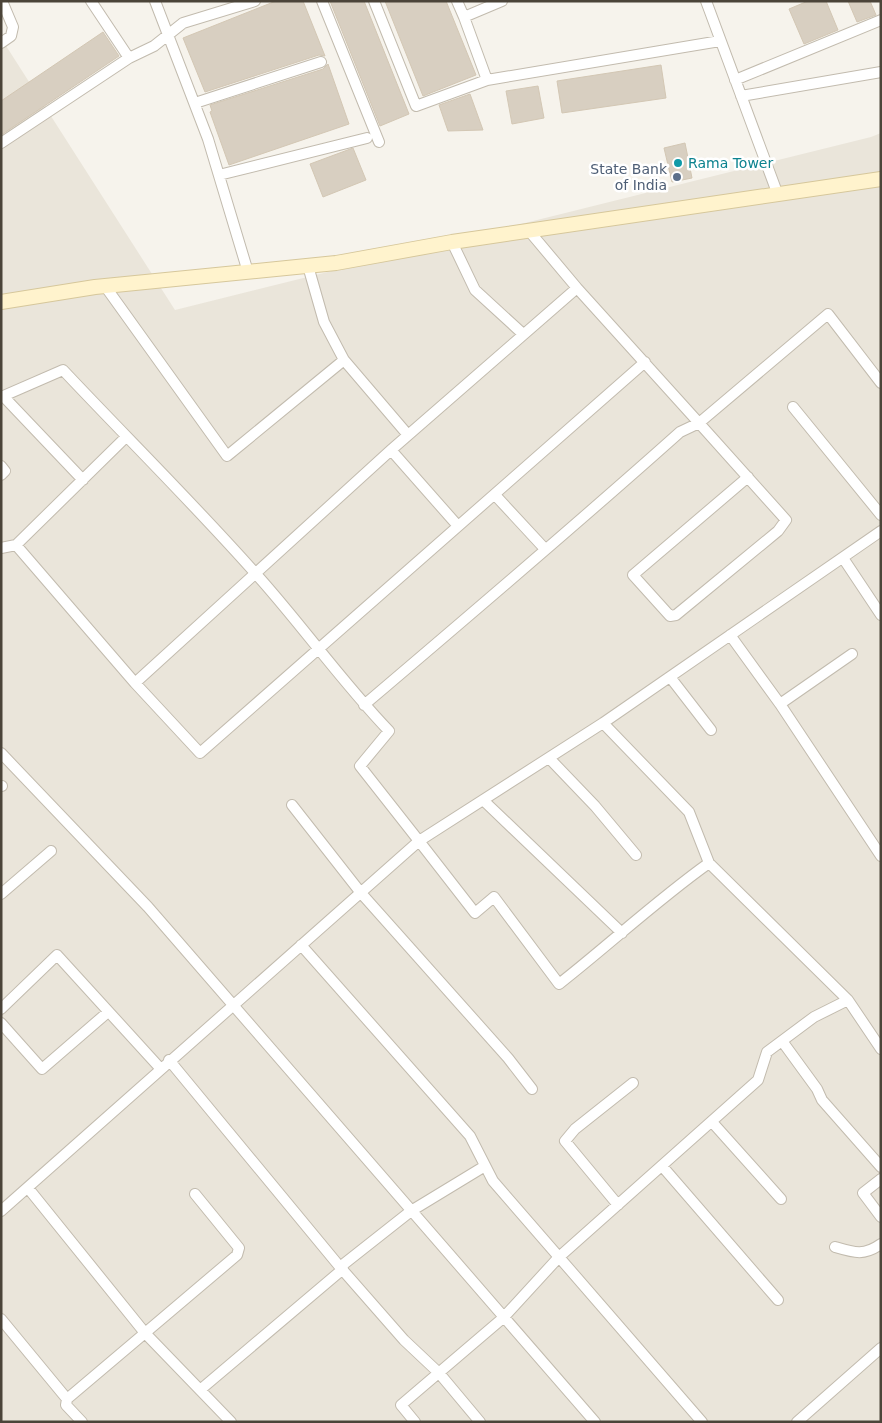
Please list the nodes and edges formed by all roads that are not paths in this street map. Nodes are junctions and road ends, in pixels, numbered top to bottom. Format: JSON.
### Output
{"nodes":[{"id":1,"x":2,"y":1,"type":"edge"},
{"id":2,"x":91,"y":1,"type":"edge"},
{"id":3,"x":155,"y":1,"type":"edge"},
{"id":4,"x":255,"y":1,"type":"edge"},
{"id":5,"x":322,"y":1,"type":"edge"},
{"id":6,"x":374,"y":1,"type":"edge"},
{"id":7,"x":457,"y":1,"type":"edge"},
{"id":8,"x":502,"y":1,"type":"edge"},
{"id":9,"x":706,"y":1,"type":"edge"},
{"id":10,"x":464,"y":17,"type":"junction"},
{"id":11,"x":881,"y":20,"type":"edge"},
{"id":12,"x":168,"y":34,"type":"junction"},
{"id":13,"x":720,"y":41,"type":"junction"},
{"id":14,"x":1,"y":43,"type":"edge"},
{"id":15,"x":129,"y":58,"type":"junction"},
{"id":16,"x":321,"y":62,"type":"dead end"},
{"id":17,"x":881,"y":72,"type":"edge"},
{"id":18,"x":487,"y":80,"type":"junction"},
{"id":19,"x":735,"y":80,"type":"junction"},
{"id":20,"x":741,"y":96,"type":"junction"},
{"id":21,"x":195,"y":103,"type":"junction"},
{"id":22,"x":367,"y":138,"type":"dead end"},
{"id":23,"x":379,"y":142,"type":"dead end"},
{"id":24,"x":1,"y":143,"type":"edge"},
{"id":25,"x":219,"y":175,"type":"junction"},
{"id":26,"x":881,"y":179,"type":"edge"},
{"id":27,"x":778,"y":195,"type":"junction"},
{"id":28,"x":530,"y":232,"type":"junction"},
{"id":29,"x":452,"y":242,"type":"junction"},
{"id":30,"x":308,"y":266,"type":"junction"},
{"id":31,"x":248,"y":272,"type":"junction"},
{"id":32,"x":105,"y":286,"type":"junction"},
{"id":33,"x":577,"y":288,"type":"junction"},
{"id":34,"x":1,"y":302,"type":"edge"},
{"id":35,"x":523,"y":334,"type":"junction"},
{"id":36,"x":344,"y":360,"type":"junction"},
{"id":37,"x":645,"y":362,"type":"junction"},
{"id":38,"x":881,"y":383,"type":"edge"},
{"id":39,"x":2,"y":396,"type":"edge"},
{"id":40,"x":793,"y":407,"type":"dead end"},
{"id":41,"x":699,"y":423,"type":"junction"},
{"id":42,"x":408,"y":435,"type":"junction"},
{"id":43,"x":126,"y":436,"type":"junction"},
{"id":44,"x":391,"y":450,"type":"junction"},
{"id":45,"x":1,"y":466,"type":"edge"},
{"id":46,"x":1,"y":475,"type":"edge"},
{"id":47,"x":748,"y":477,"type":"junction"},
{"id":48,"x":82,"y":480,"type":"junction"},
{"id":49,"x":495,"y":495,"type":"junction"},
{"id":50,"x":881,"y":515,"type":"edge"},
{"id":51,"x":458,"y":526,"type":"junction"},
{"id":52,"x":881,"y":531,"type":"edge"},
{"id":53,"x":16,"y":545,"type":"junction"},
{"id":54,"x":1,"y":548,"type":"edge"},
{"id":55,"x":545,"y":549,"type":"junction"},
{"id":56,"x":843,"y":558,"type":"junction"},
{"id":57,"x":256,"y":574,"type":"junction"},
{"id":58,"x":881,"y":615,"type":"edge"},
{"id":59,"x":730,"y":635,"type":"junction"},
{"id":60,"x":320,"y":649,"type":"junction"},
{"id":61,"x":852,"y":654,"type":"dead end"},
{"id":62,"x":670,"y":677,"type":"junction"},
{"id":63,"x":135,"y":683,"type":"junction"},
{"id":64,"x":780,"y":704,"type":"junction"},
{"id":65,"x":364,"y":705,"type":"junction"},
{"id":66,"x":604,"y":723,"type":"junction"},
{"id":67,"x":711,"y":730,"type":"dead end"},
{"id":68,"x":1,"y":752,"type":"edge"},
{"id":69,"x":549,"y":758,"type":"junction"},
{"id":70,"x":483,"y":800,"type":"junction"},
{"id":71,"x":292,"y":805,"type":"dead end"},
{"id":72,"x":419,"y":840,"type":"junction"},
{"id":73,"x":51,"y":851,"type":"dead end"},
{"id":74,"x":880,"y":853,"type":"edge"},
{"id":75,"x":636,"y":855,"type":"dead end"},
{"id":76,"x":709,"y":862,"type":"junction"},
{"id":77,"x":360,"y":892,"type":"junction"},
{"id":78,"x":1,"y":894,"type":"edge"},
{"id":79,"x":622,"y":934,"type":"junction"},
{"id":80,"x":301,"y":945,"type":"junction"},
{"id":81,"x":848,"y":1000,"type":"junction"},
{"id":82,"x":233,"y":1004,"type":"junction"},
{"id":83,"x":1,"y":1009,"type":"edge"},
{"id":84,"x":108,"y":1012,"type":"junction"},
{"id":85,"x":1,"y":1023,"type":"edge"},
{"id":86,"x":782,"y":1041,"type":"junction"},
{"id":87,"x":881,"y":1049,"type":"edge"},
{"id":88,"x":169,"y":1060,"type":"junction"},
{"id":89,"x":160,"y":1068,"type":"junction"},
{"id":90,"x":633,"y":1083,"type":"dead end"},
{"id":91,"x":532,"y":1089,"type":"dead end"},
{"id":92,"x":712,"y":1122,"type":"junction"},
{"id":93,"x":485,"y":1166,"type":"junction"},
{"id":94,"x":662,"y":1166,"type":"junction"},
{"id":95,"x":881,"y":1167,"type":"edge"},
{"id":96,"x":881,"y":1179,"type":"edge"},
{"id":97,"x":28,"y":1188,"type":"junction"},
{"id":98,"x":195,"y":1194,"type":"dead end"},
{"id":99,"x":781,"y":1199,"type":"dead end"},
{"id":100,"x":618,"y":1205,"type":"junction"},
{"id":101,"x":1,"y":1211,"type":"edge"},
{"id":102,"x":411,"y":1211,"type":"junction"},
{"id":103,"x":881,"y":1217,"type":"edge"},
{"id":104,"x":881,"y":1244,"type":"edge"},
{"id":105,"x":835,"y":1247,"type":"dead end"},
{"id":106,"x":559,"y":1257,"type":"junction"},
{"id":107,"x":342,"y":1268,"type":"junction"},
{"id":108,"x":778,"y":1300,"type":"dead end"},
{"id":109,"x":503,"y":1318,"type":"junction"},
{"id":110,"x":1,"y":1319,"type":"edge"},
{"id":111,"x":145,"y":1333,"type":"junction"},
{"id":112,"x":881,"y":1348,"type":"edge"},
{"id":113,"x":438,"y":1373,"type":"junction"},
{"id":114,"x":200,"y":1390,"type":"junction"},
{"id":115,"x":67,"y":1398,"type":"junction"},
{"id":116,"x":82,"y":1422,"type":"edge"},
{"id":117,"x":231,"y":1422,"type":"edge"},
{"id":118,"x":415,"y":1422,"type":"edge"},
{"id":119,"x":480,"y":1422,"type":"edge"},
{"id":120,"x":595,"y":1422,"type":"edge"},
{"id":121,"x":702,"y":1422,"type":"edge"},
{"id":122,"x":797,"y":1422,"type":"edge"}],
"edges":[{"from":1,"to":14,"type":"street"},
{"from":2,"to":15,"type":"street"},
{"from":3,"to":12,"type":"street"},
{"from":4,"to":12,"type":"street"},
{"from":5,"to":23,"type":"street"},
{"from":6,"to":18,"type":"street"},
{"from":7,"to":10,"type":"street"},
{"from":8,"to":10,"type":"street"},
{"from":9,"to":13,"type":"street"},
{"from":10,"to":18,"type":"street"},
{"from":11,"to":19,"type":"street"},
{"from":12,"to":15,"type":"street"},
{"from":12,"to":21,"type":"street"},
{"from":13,"to":18,"type":"street"},
{"from":13,"to":19,"type":"street"},
{"from":15,"to":24,"type":"street"},
{"from":16,"to":21,"type":"street"},
{"from":17,"to":20,"type":"street"},
{"from":19,"to":20,"type":"street"},
{"from":20,"to":27,"type":"street"},
{"from":21,"to":25,"type":"street"},
{"from":22,"to":25,"type":"street"},
{"from":25,"to":31,"type":"street"},
{"from":26,"to":27,"type":"street"},
{"from":27,"to":28,"type":"street"},
{"from":28,"to":29,"type":"street"},
{"from":28,"to":33,"type":"street"},
{"from":29,"to":30,"type":"street"},
{"from":29,"to":35,"type":"street"},
{"from":30,"to":31,"type":"street"},
{"from":30,"to":36,"type":"street"},
{"from":31,"to":32,"type":"street"},
{"from":32,"to":34,"type":"street"},
{"from":32,"to":36,"type":"street"},
{"from":33,"to":35,"type":"street"},
{"from":33,"to":37,"type":"street"},
{"from":35,"to":42,"type":"street"},
{"from":36,"to":42,"type":"street"},
{"from":37,"to":41,"type":"street"},
{"from":37,"to":49,"type":"street"},
{"from":38,"to":41,"type":"street"},
{"from":39,"to":43,"type":"street"},
{"from":39,"to":48,"type":"street"},
{"from":40,"to":50,"type":"street"},
{"from":41,"to":47,"type":"street"},
{"from":41,"to":55,"type":"street"},
{"from":42,"to":44,"type":"street"},
{"from":43,"to":48,"type":"street"},
{"from":43,"to":57,"type":"street"},
{"from":44,"to":51,"type":"street"},
{"from":44,"to":57,"type":"street"},
{"from":45,"to":46,"type":"street"},
{"from":47,"to":47,"type":"street"},
{"from":48,"to":53,"type":"street"},
{"from":49,"to":51,"type":"street"},
{"from":49,"to":55,"type":"street"},
{"from":51,"to":60,"type":"street"},
{"from":52,"to":56,"type":"street"},
{"from":53,"to":54,"type":"street"},
{"from":53,"to":63,"type":"street"},
{"from":55,"to":65,"type":"street"},
{"from":56,"to":58,"type":"street"},
{"from":56,"to":59,"type":"street"},
{"from":57,"to":60,"type":"street"},
{"from":57,"to":63,"type":"street"},
{"from":59,"to":62,"type":"street"},
{"from":59,"to":64,"type":"street"},
{"from":60,"to":63,"type":"street"},
{"from":60,"to":65,"type":"street"},
{"from":61,"to":64,"type":"street"},
{"from":62,"to":66,"type":"street"},
{"from":62,"to":67,"type":"street"},
{"from":64,"to":74,"type":"street"},
{"from":65,"to":72,"type":"street"},
{"from":66,"to":69,"type":"street"},
{"from":66,"to":76,"type":"street"},
{"from":68,"to":82,"type":"street"},
{"from":69,"to":70,"type":"street"},
{"from":69,"to":75,"type":"street"},
{"from":70,"to":72,"type":"street"},
{"from":70,"to":79,"type":"street"},
{"from":71,"to":77,"type":"street"},
{"from":72,"to":77,"type":"street"},
{"from":72,"to":79,"type":"street"},
{"from":73,"to":78,"type":"street"},
{"from":76,"to":79,"type":"street"},
{"from":76,"to":81,"type":"street"},
{"from":77,"to":80,"type":"street"},
{"from":77,"to":91,"type":"street"},
{"from":80,"to":82,"type":"street"},
{"from":80,"to":93,"type":"street"},
{"from":81,"to":86,"type":"street"},
{"from":81,"to":87,"type":"street"},
{"from":82,"to":88,"type":"street"},
{"from":82,"to":102,"type":"street"},
{"from":83,"to":84,"type":"street"},
{"from":84,"to":85,"type":"street"},
{"from":84,"to":89,"type":"street"},
{"from":86,"to":92,"type":"street"},
{"from":86,"to":95,"type":"street"},
{"from":88,"to":89,"type":"street"},
{"from":88,"to":107,"type":"street"},
{"from":89,"to":97,"type":"street"},
{"from":90,"to":100,"type":"street"},
{"from":92,"to":94,"type":"street"},
{"from":92,"to":99,"type":"street"},
{"from":93,"to":102,"type":"street"},
{"from":93,"to":106,"type":"street"},
{"from":94,"to":100,"type":"street"},
{"from":94,"to":108,"type":"street"},
{"from":96,"to":103,"type":"street"},
{"from":97,"to":101,"type":"street"},
{"from":97,"to":111,"type":"street"},
{"from":98,"to":111,"type":"street"},
{"from":100,"to":106,"type":"street"},
{"from":102,"to":107,"type":"street"},
{"from":102,"to":109,"type":"street"},
{"from":104,"to":105,"type":"street"},
{"from":106,"to":109,"type":"street"},
{"from":106,"to":121,"type":"street"},
{"from":107,"to":113,"type":"street"},
{"from":107,"to":114,"type":"street"},
{"from":109,"to":113,"type":"street"},
{"from":109,"to":120,"type":"street"},
{"from":110,"to":115,"type":"street"},
{"from":111,"to":114,"type":"street"},
{"from":111,"to":115,"type":"street"},
{"from":112,"to":122,"type":"street"},
{"from":113,"to":118,"type":"street"},
{"from":113,"to":119,"type":"street"},
{"from":114,"to":117,"type":"street"},
{"from":115,"to":116,"type":"street"}]}
